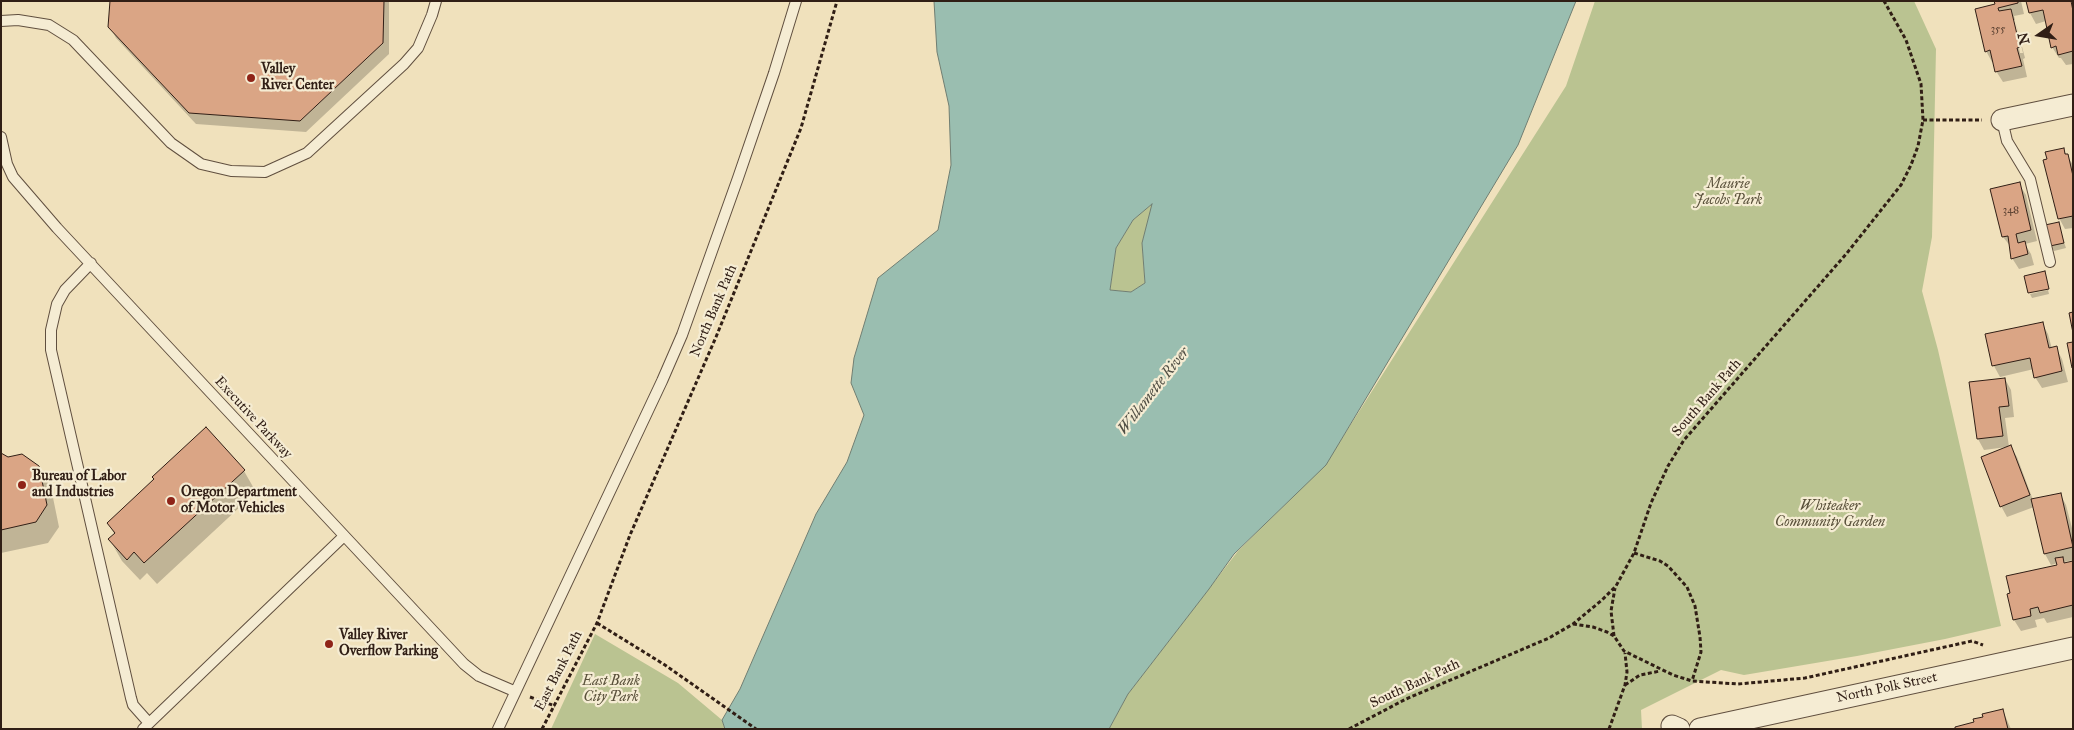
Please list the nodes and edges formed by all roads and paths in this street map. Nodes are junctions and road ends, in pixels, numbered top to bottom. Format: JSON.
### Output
{"nodes":[{"id":1,"x":436,"y":1,"type":"edge"},
{"id":2,"x":796,"y":1,"type":"edge"},
{"id":3,"x":837,"y":1,"type":"edge"},
{"id":4,"x":1884,"y":1,"type":"edge"},
{"id":5,"x":1,"y":21,"type":"edge"},
{"id":6,"x":2073,"y":105,"type":"edge"},
{"id":7,"x":1923,"y":120,"type":"junction"},
{"id":8,"x":2002,"y":120,"type":"junction"},
{"id":9,"x":1,"y":137,"type":"edge"},
{"id":10,"x":2050,"y":262,"type":"dead end"},
{"id":11,"x":91,"y":263,"type":"junction"},
{"id":12,"x":344,"y":536,"type":"junction"},
{"id":13,"x":1634,"y":553,"type":"junction"},
{"id":14,"x":1616,"y":586,"type":"junction"},
{"id":15,"x":597,"y":624,"type":"junction"},
{"id":16,"x":1572,"y":624,"type":"junction"},
{"id":17,"x":1614,"y":636,"type":"junction"},
{"id":18,"x":2073,"y":648,"type":"edge"},
{"id":19,"x":1624,"y":651,"type":"junction"},
{"id":20,"x":2009,"y":662,"type":"junction"},
{"id":21,"x":1663,"y":671,"type":"junction"},
{"id":22,"x":1692,"y":681,"type":"junction"},
{"id":23,"x":1625,"y":685,"type":"junction"},
{"id":24,"x":514,"y":691,"type":"junction"},
{"id":25,"x":555,"y":706,"type":"junction"},
{"id":26,"x":146,"y":726,"type":"edge"},
{"id":27,"x":498,"y":729,"type":"edge"},
{"id":28,"x":542,"y":729,"type":"edge"},
{"id":29,"x":756,"y":729,"type":"edge"},
{"id":30,"x":1349,"y":729,"type":"edge"},
{"id":31,"x":1609,"y":729,"type":"edge"},
{"id":32,"x":1700,"y":729,"type":"edge"}],
"edges":[{"from":1,"to":5,"type":"lane"},
{"from":2,"to":24,"type":"lane"},
{"from":3,"to":15,"type":"path","name":"North Bank Path"},
{"from":4,"to":7,"type":"path","name":"South Bank Path"},
{"from":6,"to":8,"type":"street"},
{"from":7,"to":8,"type":"path"},
{"from":7,"to":13,"type":"path","name":"South Bank Path"},
{"from":8,"to":10,"type":"lane"},
{"from":9,"to":11,"type":"lane","name":"Executive Parkway"},
{"from":11,"to":12,"type":"lane","name":"Executive Parkway"},
{"from":11,"to":26,"type":"lane"},
{"from":12,"to":24,"type":"lane","name":"Executive Parkway"},
{"from":12,"to":26,"type":"lane"},
{"from":13,"to":14,"type":"path","name":"South Bank Path"},
{"from":13,"to":22,"type":"path"},
{"from":14,"to":16,"type":"path","name":"South Bank Path"},
{"from":14,"to":17,"type":"path"},
{"from":15,"to":25,"type":"path","name":"East Bank Path"},
{"from":15,"to":29,"type":"path"},
{"from":16,"to":17,"type":"path"},
{"from":16,"to":30,"type":"path","name":"South Bank Path"},
{"from":17,"to":19,"type":"path"},
{"from":18,"to":20,"type":"street","name":"North Polk Street"},
{"from":19,"to":21,"type":"path"},
{"from":19,"to":23,"type":"path"},
{"from":20,"to":22,"type":"path"},
{"from":20,"to":32,"type":"street","name":"North Polk Street"},
{"from":21,"to":22,"type":"path"},
{"from":21,"to":23,"type":"path"},
{"from":23,"to":31,"type":"path"},
{"from":24,"to":25,"type":"path"},
{"from":24,"to":27,"type":"lane"},
{"from":25,"to":28,"type":"path","name":"East Bank Path"}]}
